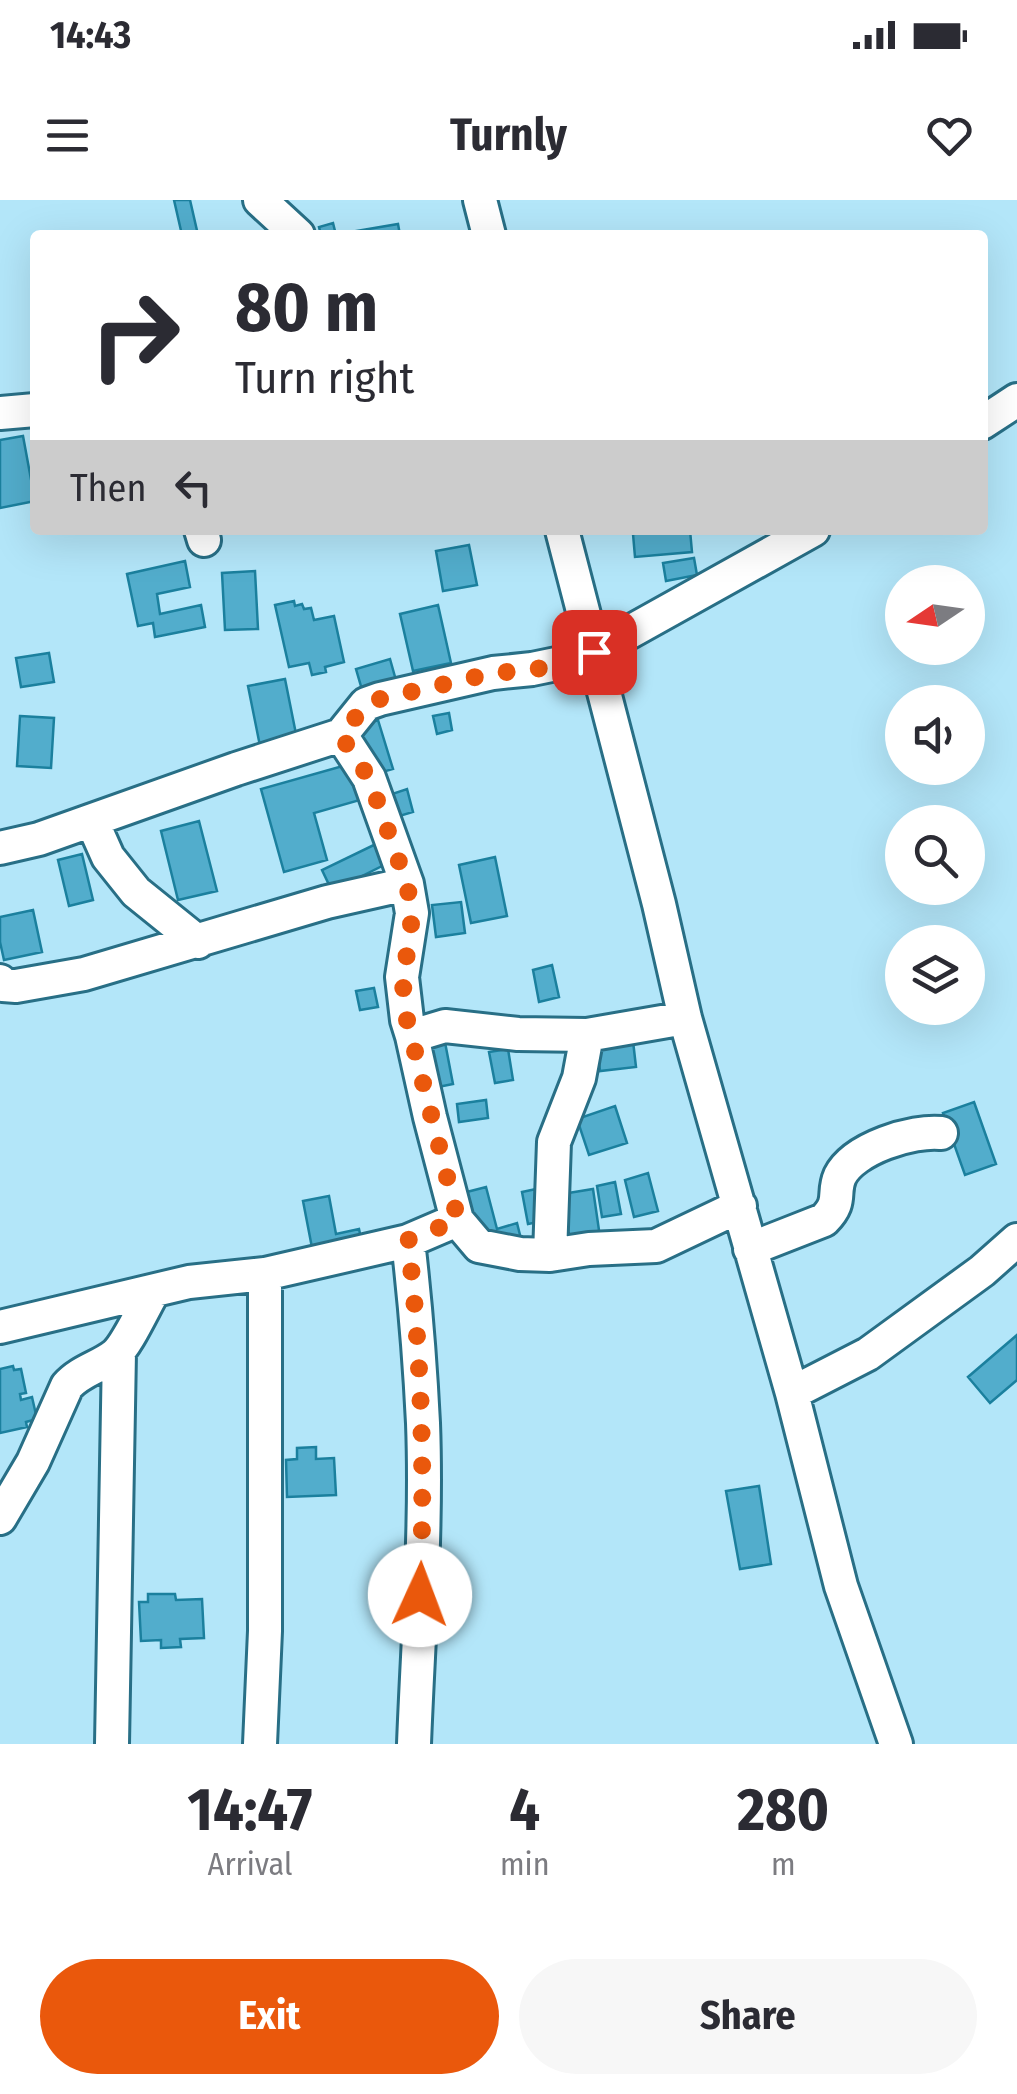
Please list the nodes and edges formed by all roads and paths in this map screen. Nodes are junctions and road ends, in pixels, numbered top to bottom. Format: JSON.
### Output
{"nodes":[{"id":1,"x":260,"y":200,"type":"edge"},
{"id":2,"x":480,"y":200,"type":"edge"},
{"id":3,"x":293,"y":230,"type":"edge"},
{"id":4,"x":488,"y":230,"type":"edge"},
{"id":5,"x":1017,"y":400,"type":"edge"},
{"id":6,"x":30,"y":410,"type":"edge"},
{"id":7,"x":0,"y":413,"type":"edge"},
{"id":8,"x":988,"y":419,"type":"edge"},
{"id":9,"x":563,"y":535,"type":"edge"},
{"id":10,"x":804,"y":535,"type":"edge"},
{"id":11,"x":594,"y":652,"type":"junction"},
{"id":12,"x":341,"y":736,"type":"junction"},
{"id":13,"x":92,"y":821,"type":"junction"},
{"id":14,"x":0,"y":848,"type":"edge"},
{"id":15,"x":407,"y":884,"type":"junction"},
{"id":16,"x":198,"y":942,"type":"junction"},
{"id":17,"x":0,"y":981,"type":"edge"},
{"id":18,"x":686,"y":1018,"type":"junction"},
{"id":19,"x":586,"y":1035,"type":"junction"},
{"id":20,"x":412,"y":1036,"type":"junction"},
{"id":21,"x":941,"y":1132,"type":"dead end"},
{"id":22,"x":740,"y":1206,"type":"junction"},
{"id":23,"x":458,"y":1220,"type":"junction"},
{"id":24,"x":408,"y":1240,"type":"junction"},
{"id":25,"x":1017,"y":1240,"type":"edge"},
{"id":26,"x":750,"y":1249,"type":"junction"},
{"id":27,"x":550,"y":1255,"type":"junction"},
{"id":28,"x":266,"y":1274,"type":"junction"},
{"id":29,"x":153,"y":1292,"type":"junction"},
{"id":30,"x":0,"y":1327,"type":"edge"},
{"id":31,"x":119,"y":1352,"type":"junction"},
{"id":32,"x":792,"y":1393,"type":"junction"},
{"id":33,"x":0,"y":1518,"type":"edge"},
{"id":34,"x":112,"y":1744,"type":"edge"},
{"id":35,"x":260,"y":1744,"type":"edge"},
{"id":36,"x":414,"y":1744,"type":"edge"},
{"id":37,"x":896,"y":1744,"type":"edge"}],
"edges":[{"from":1,"to":3,"type":"street"},
{"from":2,"to":4,"type":"street"},
{"from":5,"to":8,"type":"street"},
{"from":6,"to":7,"type":"street"},
{"from":9,"to":11,"type":"street"},
{"from":10,"to":11,"type":"street"},
{"from":11,"to":12,"type":"street"},
{"from":11,"to":18,"type":"street"},
{"from":12,"to":13,"type":"street"},
{"from":12,"to":15,"type":"street"},
{"from":13,"to":14,"type":"street"},
{"from":13,"to":16,"type":"street"},
{"from":15,"to":16,"type":"street"},
{"from":15,"to":20,"type":"street"},
{"from":16,"to":17,"type":"street"},
{"from":18,"to":19,"type":"street"},
{"from":18,"to":22,"type":"street"},
{"from":19,"to":20,"type":"street"},
{"from":19,"to":27,"type":"street"},
{"from":20,"to":23,"type":"street"},
{"from":21,"to":26,"type":"street"},
{"from":22,"to":26,"type":"street"},
{"from":22,"to":27,"type":"street"},
{"from":23,"to":24,"type":"street"},
{"from":23,"to":27,"type":"street"},
{"from":24,"to":28,"type":"street"},
{"from":24,"to":36,"type":"street"},
{"from":25,"to":32,"type":"street"},
{"from":26,"to":32,"type":"street"},
{"from":28,"to":29,"type":"street"},
{"from":28,"to":35,"type":"street"},
{"from":29,"to":30,"type":"street"},
{"from":29,"to":31,"type":"street"},
{"from":31,"to":33,"type":"street"},
{"from":31,"to":34,"type":"street"},
{"from":32,"to":37,"type":"street"}]}
